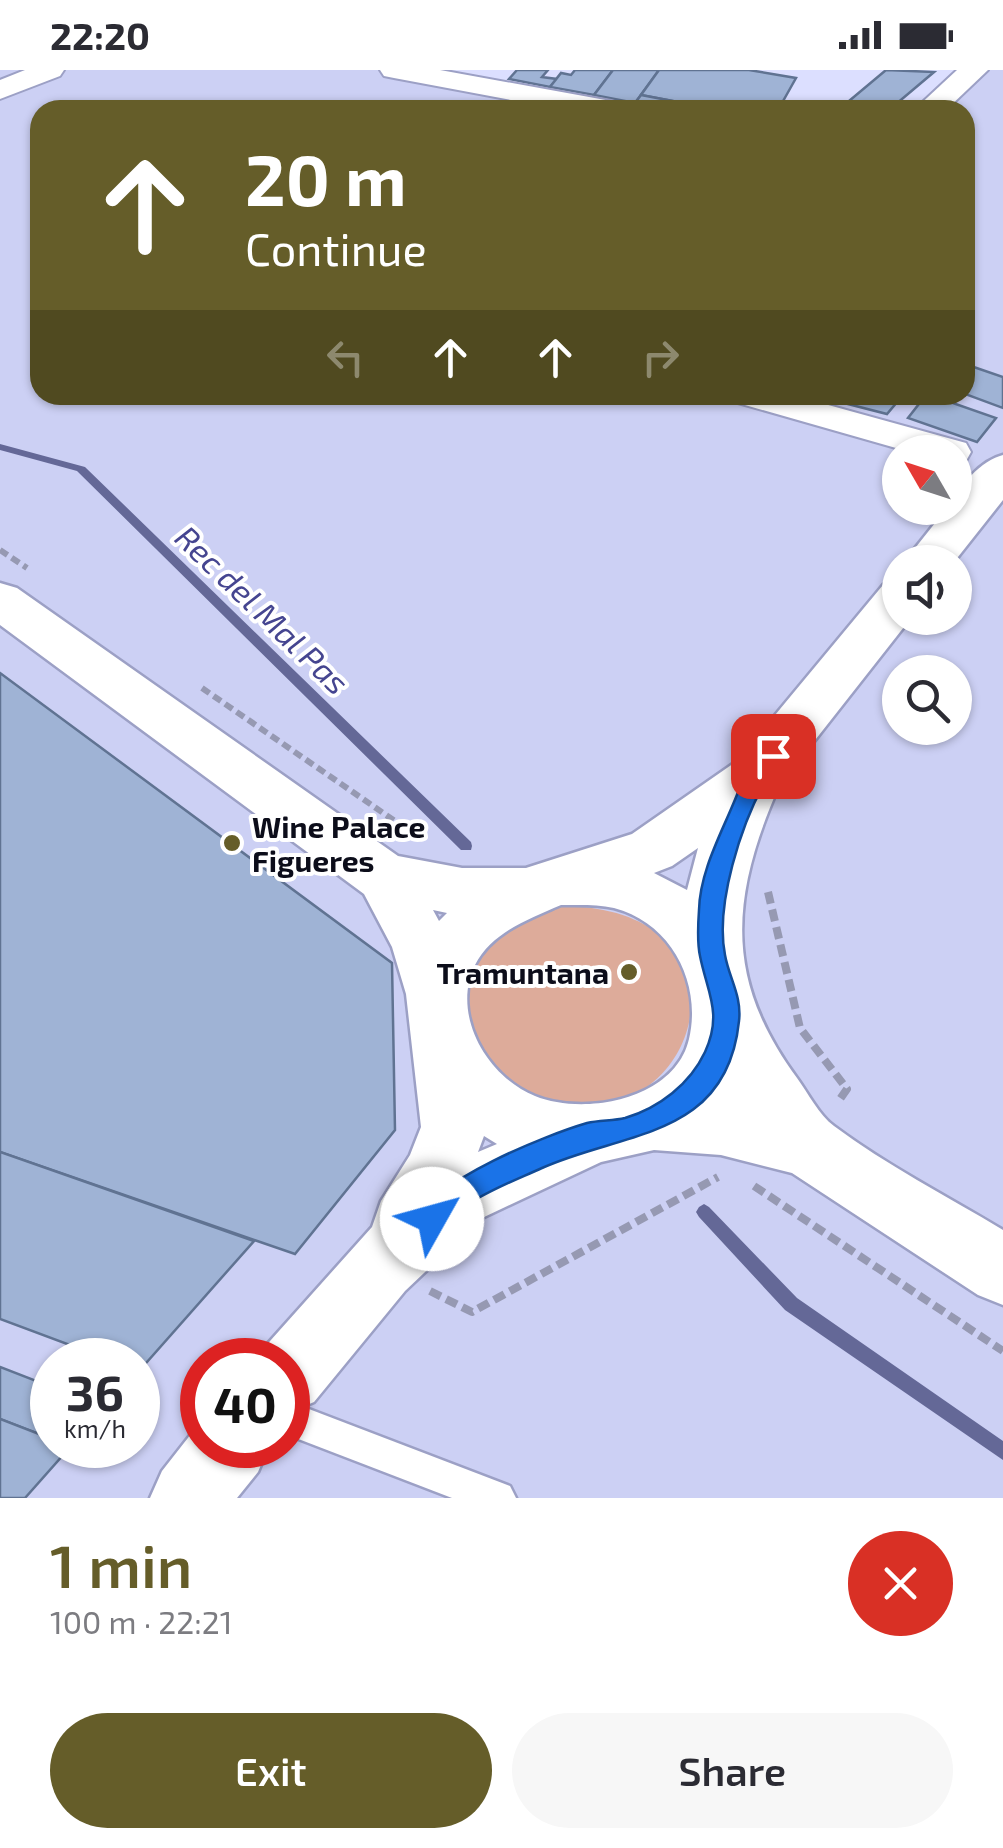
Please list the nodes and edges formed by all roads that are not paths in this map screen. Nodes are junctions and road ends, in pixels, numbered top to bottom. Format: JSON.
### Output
{"nodes":[{"id":1,"x":50,"y":70,"type":"edge"},
{"id":2,"x":971,"y":70,"type":"edge"},
{"id":3,"x":406,"y":71,"type":"edge"},
{"id":4,"x":0,"y":90,"type":"edge"},
{"id":5,"x":558,"y":100,"type":"edge"},
{"id":6,"x":939,"y":100,"type":"edge"},
{"id":7,"x":786,"y":405,"type":"edge"},
{"id":8,"x":890,"y":435,"type":"edge"},
{"id":9,"x":972,"y":459,"type":"edge"},
{"id":10,"x":1003,"y":468,"type":"edge"},
{"id":11,"x":942,"y":545,"type":"edge"},
{"id":12,"x":0,"y":600,"type":"edge"},
{"id":13,"x":882,"y":619,"type":"edge"},
{"id":14,"x":756,"y":776,"type":"junction"},
{"id":15,"x":384,"y":877,"type":"junction"},
{"id":16,"x":546,"y":885,"type":"junction"},
{"id":17,"x":712,"y":955,"type":"junction"},
{"id":18,"x":435,"y":990,"type":"junction"},
{"id":19,"x":727,"y":1019,"type":"junction"},
{"id":20,"x":446,"y":1054,"type":"junction"},
{"id":21,"x":654,"y":1120,"type":"junction"},
{"id":22,"x":589,"y":1135,"type":"junction"},
{"id":23,"x":807,"y":1146,"type":"junction"},
{"id":24,"x":380,"y":1266,"type":"junction"},
{"id":25,"x":1003,"y":1270,"type":"edge"},
{"id":26,"x":310,"y":1350,"type":"edge"},
{"id":27,"x":310,"y":1426,"type":"edge"},
{"id":28,"x":213,"y":1468,"type":"edge"},
{"id":29,"x":189,"y":1498,"type":"edge"},
{"id":30,"x":498,"y":1498,"type":"edge"}],
"edges":[{"from":1,"to":4,"type":"street"},
{"from":2,"to":6,"type":"street"},
{"from":3,"to":5,"type":"street"},
{"from":7,"to":8,"type":"street"},
{"from":9,"to":10,"type":"street"},
{"from":10,"to":11,"type":"main road"},
{"from":12,"to":15,"type":"main road"},
{"from":13,"to":14,"type":"main road"},
{"from":14,"to":16,"type":"main road"},
{"from":14,"to":17,"type":"main road"},
{"from":15,"to":16,"type":"main road"},
{"from":15,"to":18,"type":"main road"},
{"from":16,"to":17,"type":"main road"},
{"from":16,"to":18,"type":"main road"},
{"from":17,"to":19,"type":"main road"},
{"from":18,"to":20,"type":"main road"},
{"from":19,"to":21,"type":"main road"},
{"from":19,"to":23,"type":"main road"},
{"from":20,"to":22,"type":"main road"},
{"from":20,"to":24,"type":"main road"},
{"from":21,"to":22,"type":"main road"},
{"from":21,"to":23,"type":"main road"},
{"from":22,"to":24,"type":"main road"},
{"from":23,"to":25,"type":"main road"},
{"from":24,"to":26,"type":"main road"},
{"from":27,"to":30,"type":"lane"},
{"from":28,"to":29,"type":"main road"}]}
